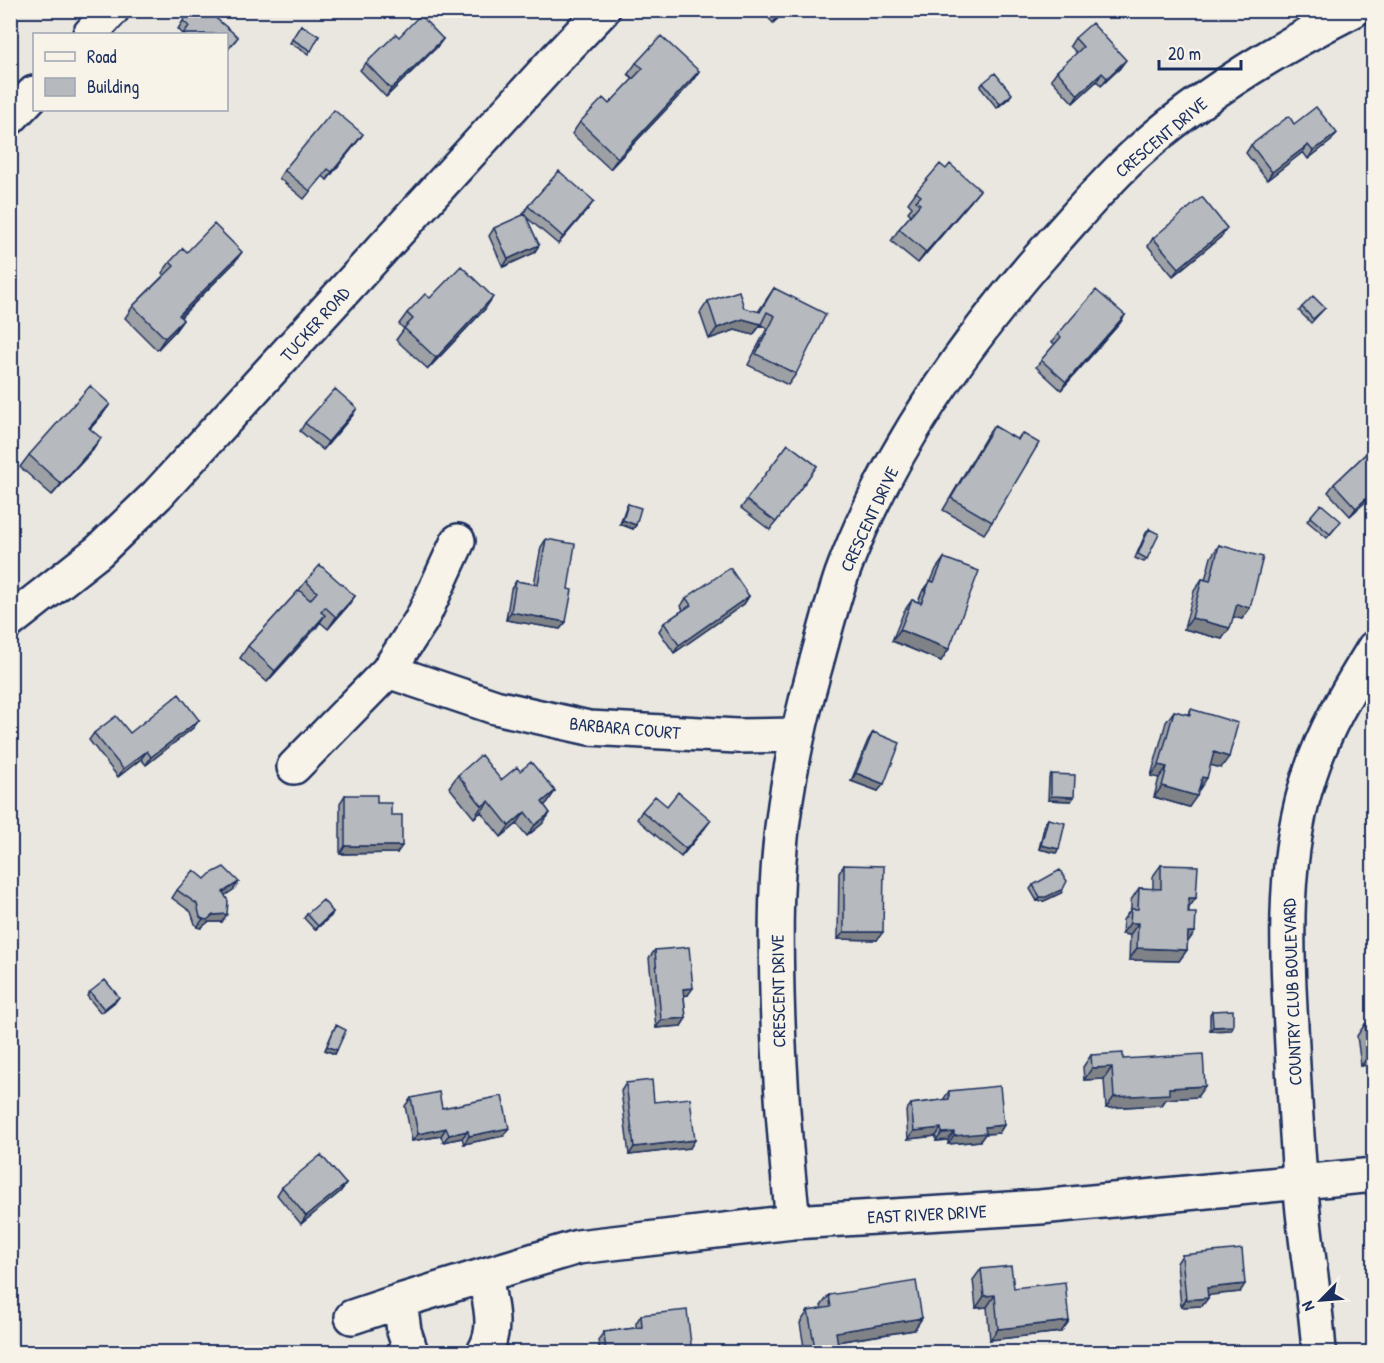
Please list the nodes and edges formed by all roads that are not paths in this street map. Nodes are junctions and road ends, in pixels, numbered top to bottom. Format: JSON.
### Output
{"nodes":[{"id":1,"x":112,"y":10,"type":"edge"},
{"id":2,"x":603,"y":10,"type":"edge"},
{"id":3,"x":1354,"y":10,"type":"edge"},
{"id":4,"x":91,"y":33,"type":"edge"},
{"id":5,"x":33,"y":94,"type":"edge"},
{"id":6,"x":10,"y":118,"type":"edge"},
{"id":7,"x":458,"y":542,"type":"dead end"},
{"id":8,"x":10,"y":621,"type":"edge"},
{"id":9,"x":1374,"y":648,"type":"edge"},
{"id":10,"x":388,"y":670,"type":"junction"},
{"id":11,"x":796,"y":735,"type":"junction"},
{"id":12,"x":294,"y":767,"type":"dead end"},
{"id":13,"x":1374,"y":1175,"type":"edge"},
{"id":14,"x":1301,"y":1182,"type":"junction"},
{"id":15,"x":793,"y":1222,"type":"junction"},
{"id":16,"x":485,"y":1275,"type":"junction"},
{"id":17,"x":400,"y":1301,"type":"junction"},
{"id":18,"x":352,"y":1317,"type":"dead end"},
{"id":19,"x":411,"y":1353,"type":"edge"},
{"id":20,"x":484,"y":1353,"type":"edge"},
{"id":21,"x":1319,"y":1353,"type":"edge"}],
"edges":[{"from":1,"to":4,"type":"street"},
{"from":2,"to":8,"type":"street","name":"TUCKER ROAD"},
{"from":3,"to":11,"type":"street","name":"CRESCENT DRIVE"},
{"from":5,"to":6,"type":"street"},
{"from":7,"to":10,"type":"street"},
{"from":9,"to":14,"type":"street","name":"COUNTRY CLUB BOULEVARD"},
{"from":10,"to":11,"type":"street","name":"BARBARA COURT"},
{"from":10,"to":12,"type":"street"},
{"from":11,"to":15,"type":"street","name":"CRESCENT DRIVE"},
{"from":13,"to":14,"type":"street","name":"EAST RIVER DRIVE"},
{"from":14,"to":15,"type":"street","name":"EAST RIVER DRIVE"},
{"from":14,"to":21,"type":"street","name":"COUNTRY CLUB BOULEVARD"},
{"from":15,"to":16,"type":"street","name":"EAST RIVER DRIVE"},
{"from":16,"to":17,"type":"street","name":"EAST RIVER DRIVE"},
{"from":16,"to":20,"type":"street"},
{"from":17,"to":18,"type":"street","name":"EAST RIVER DRIVE"},
{"from":17,"to":19,"type":"street"}]}
